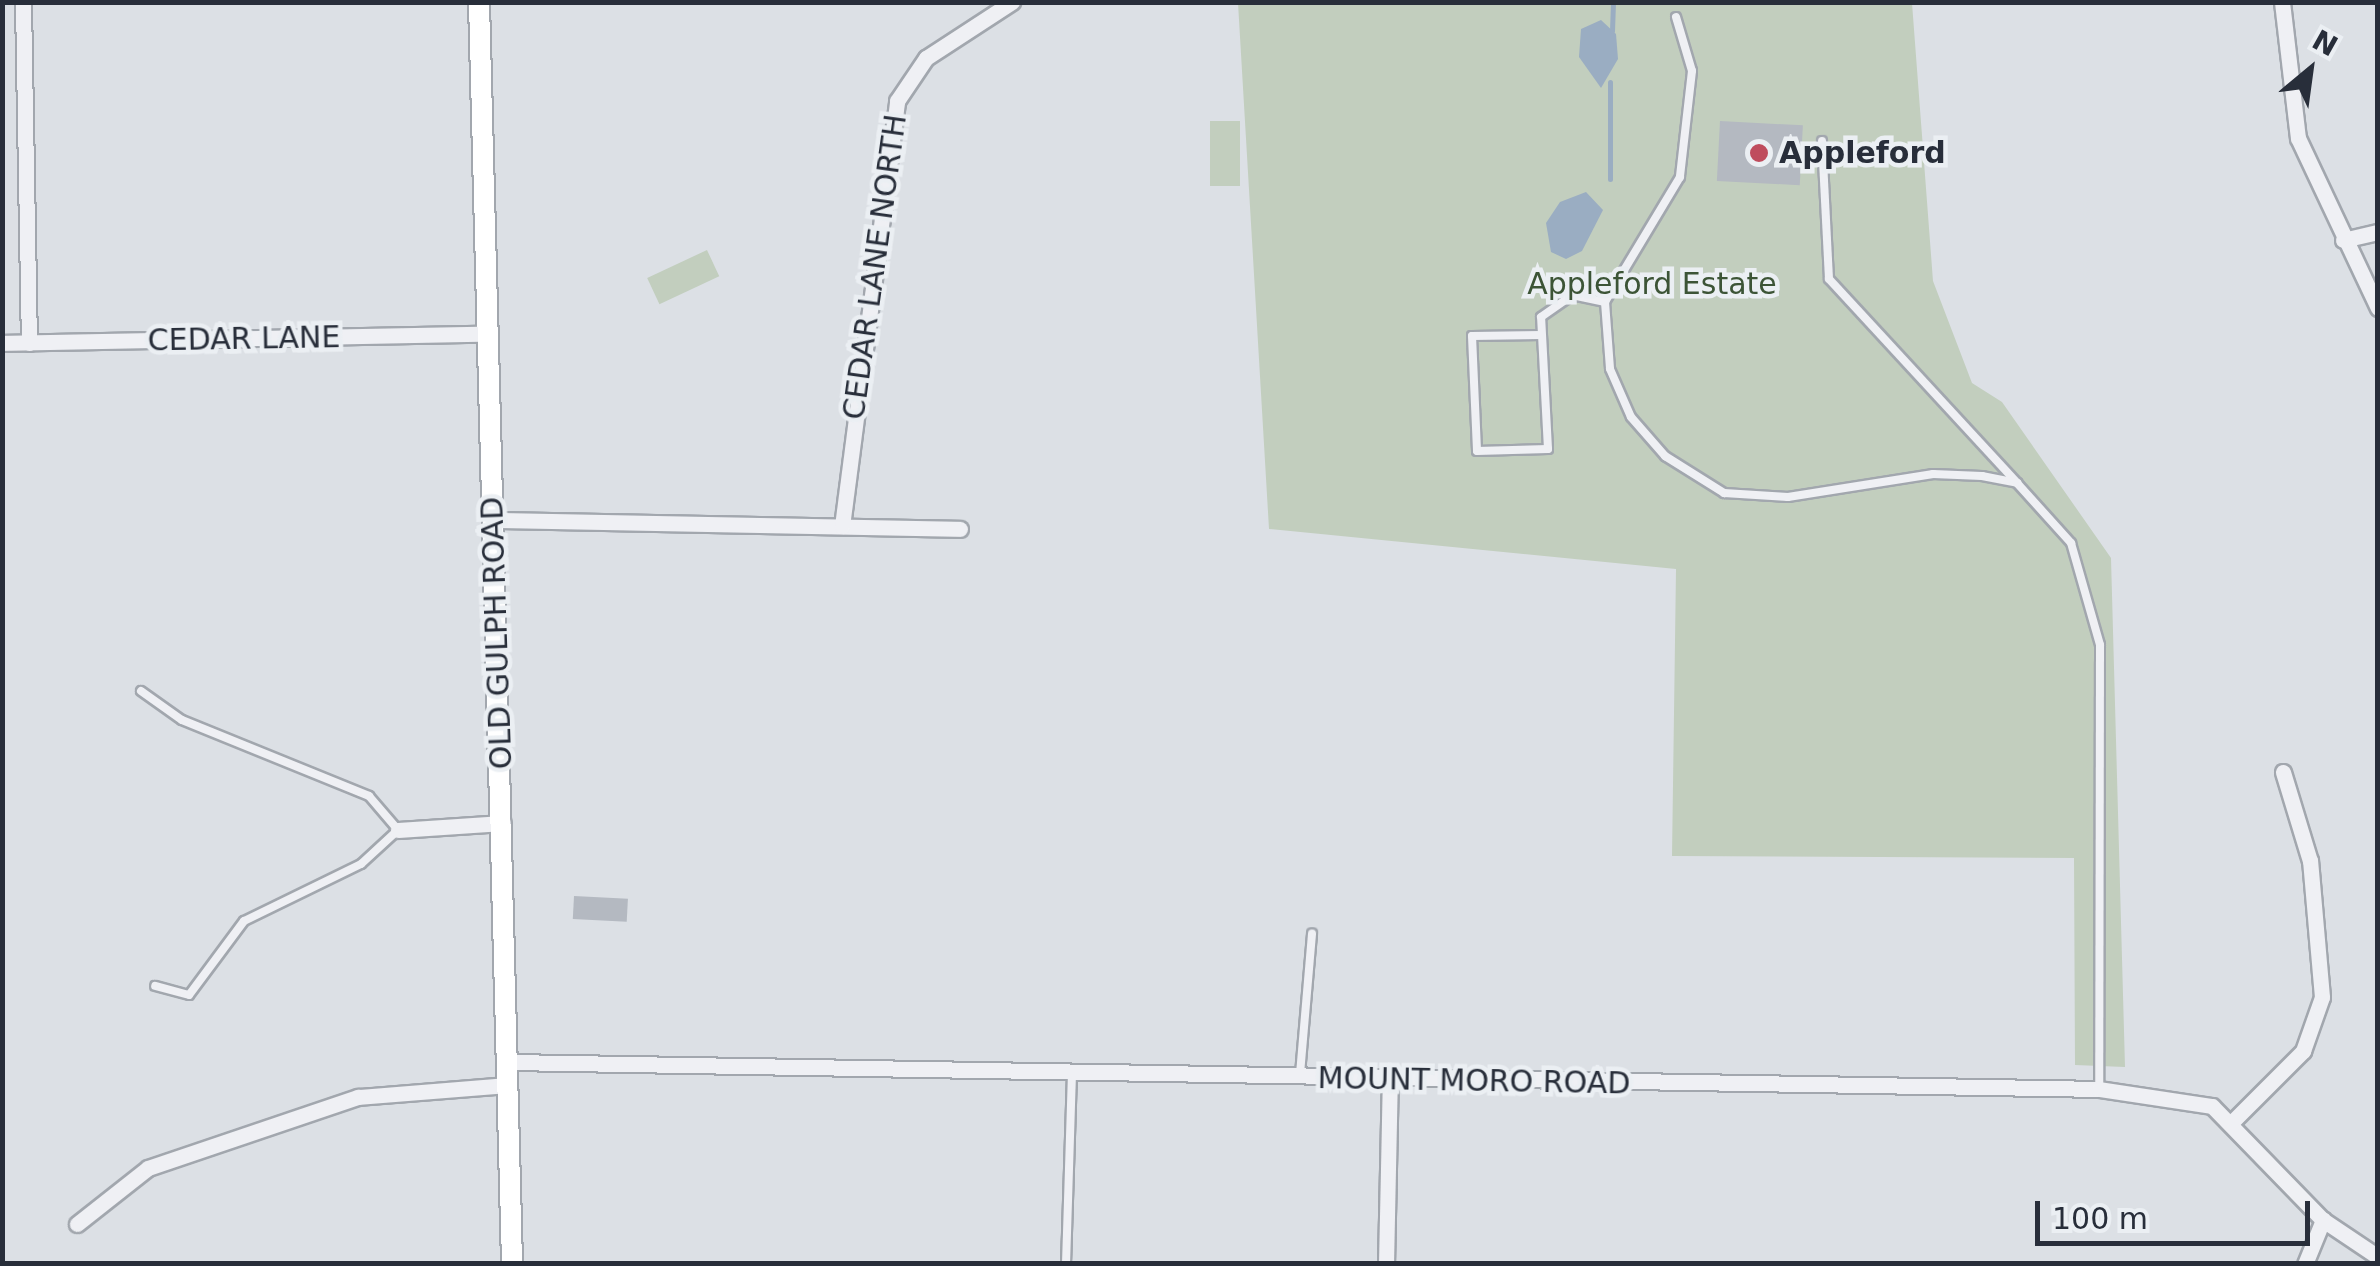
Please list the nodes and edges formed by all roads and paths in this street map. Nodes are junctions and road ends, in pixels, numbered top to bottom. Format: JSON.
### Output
{"nodes":[{"id":1,"x":23,"y":2,"type":"edge"},
{"id":2,"x":479,"y":2,"type":"edge"},
{"id":3,"x":1012,"y":2,"type":"edge"},
{"id":4,"x":2282,"y":2,"type":"edge"},
{"id":5,"x":1676,"y":17,"type":"dead end"},
{"id":6,"x":1822,"y":141,"type":"dead end"},
{"id":7,"x":2378,"y":232,"type":"edge"},
{"id":8,"x":2344,"y":240,"type":"junction"},
{"id":9,"x":1605,"y":302,"type":"junction"},
{"id":10,"x":2378,"y":308,"type":"edge"},
{"id":11,"x":485,"y":334,"type":"junction"},
{"id":12,"x":1541,"y":335,"type":"junction"},
{"id":13,"x":29,"y":343,"type":"junction"},
{"id":14,"x":2,"y":344,"type":"edge"},
{"id":15,"x":2017,"y":483,"type":"junction"},
{"id":16,"x":494,"y":520,"type":"junction"},
{"id":17,"x":842,"y":526,"type":"junction"},
{"id":18,"x":960,"y":529,"type":"dead end"},
{"id":19,"x":141,"y":691,"type":"dead end"},
{"id":20,"x":2283,"y":772,"type":"dead end"},
{"id":21,"x":503,"y":824,"type":"junction"},
{"id":22,"x":398,"y":830,"type":"junction"},
{"id":23,"x":1312,"y":934,"type":"dead end"},
{"id":24,"x":155,"y":986,"type":"dead end"},
{"id":25,"x":508,"y":1062,"type":"junction"},
{"id":26,"x":1072,"y":1072,"type":"junction"},
{"id":27,"x":1300,"y":1078,"type":"junction"},
{"id":28,"x":1390,"y":1080,"type":"junction"},
{"id":29,"x":506,"y":1084,"type":"junction"},
{"id":30,"x":2099,"y":1088,"type":"junction"},
{"id":31,"x":2234,"y":1120,"type":"junction"},
{"id":32,"x":2323,"y":1220,"type":"junction"},
{"id":33,"x":76,"y":1224,"type":"dead end"},
{"id":34,"x":2378,"y":1257,"type":"edge"},
{"id":35,"x":512,"y":1264,"type":"edge"},
{"id":36,"x":1066,"y":1264,"type":"edge"},
{"id":37,"x":1386,"y":1264,"type":"edge"},
{"id":38,"x":2305,"y":1264,"type":"edge"}],
"edges":[{"from":1,"to":13,"type":"street"},
{"from":2,"to":11,"type":"street","name":"OLD GULPH ROAD"},
{"from":3,"to":17,"type":"street","name":"CEDAR LANE NORTH"},
{"from":4,"to":8,"type":"street"},
{"from":5,"to":9,"type":"lane"},
{"from":6,"to":15,"type":"lane"},
{"from":7,"to":8,"type":"street"},
{"from":8,"to":10,"type":"street"},
{"from":9,"to":12,"type":"lane"},
{"from":9,"to":15,"type":"lane"},
{"from":11,"to":13,"type":"street","name":"CEDAR LANE"},
{"from":11,"to":16,"type":"street","name":"OLD GULPH ROAD"},
{"from":12,"to":12,"type":"lane"},
{"from":13,"to":14,"type":"street","name":"CEDAR LANE"},
{"from":15,"to":30,"type":"lane"},
{"from":16,"to":17,"type":"street"},
{"from":16,"to":21,"type":"street","name":"OLD GULPH ROAD"},
{"from":17,"to":18,"type":"street"},
{"from":19,"to":22,"type":"lane"},
{"from":20,"to":31,"type":"street"},
{"from":21,"to":22,"type":"street"},
{"from":21,"to":25,"type":"street","name":"OLD GULPH ROAD"},
{"from":22,"to":24,"type":"lane"},
{"from":23,"to":27,"type":"lane"},
{"from":25,"to":26,"type":"street","name":"MOUNT MORO ROAD"},
{"from":25,"to":29,"type":"street","name":"OLD GULPH ROAD"},
{"from":26,"to":27,"type":"street","name":"MOUNT MORO ROAD"},
{"from":26,"to":36,"type":"lane"},
{"from":27,"to":28,"type":"street","name":"MOUNT MORO ROAD"},
{"from":28,"to":30,"type":"street","name":"MOUNT MORO ROAD"},
{"from":28,"to":37,"type":"street"},
{"from":29,"to":33,"type":"street"},
{"from":29,"to":35,"type":"street","name":"OLD GULPH ROAD"},
{"from":30,"to":31,"type":"street","name":"MOUNT MORO ROAD"},
{"from":31,"to":32,"type":"street","name":"MOUNT MORO ROAD"},
{"from":32,"to":34,"type":"street","name":"MOUNT MORO ROAD"},
{"from":32,"to":38,"type":"street"}]}
